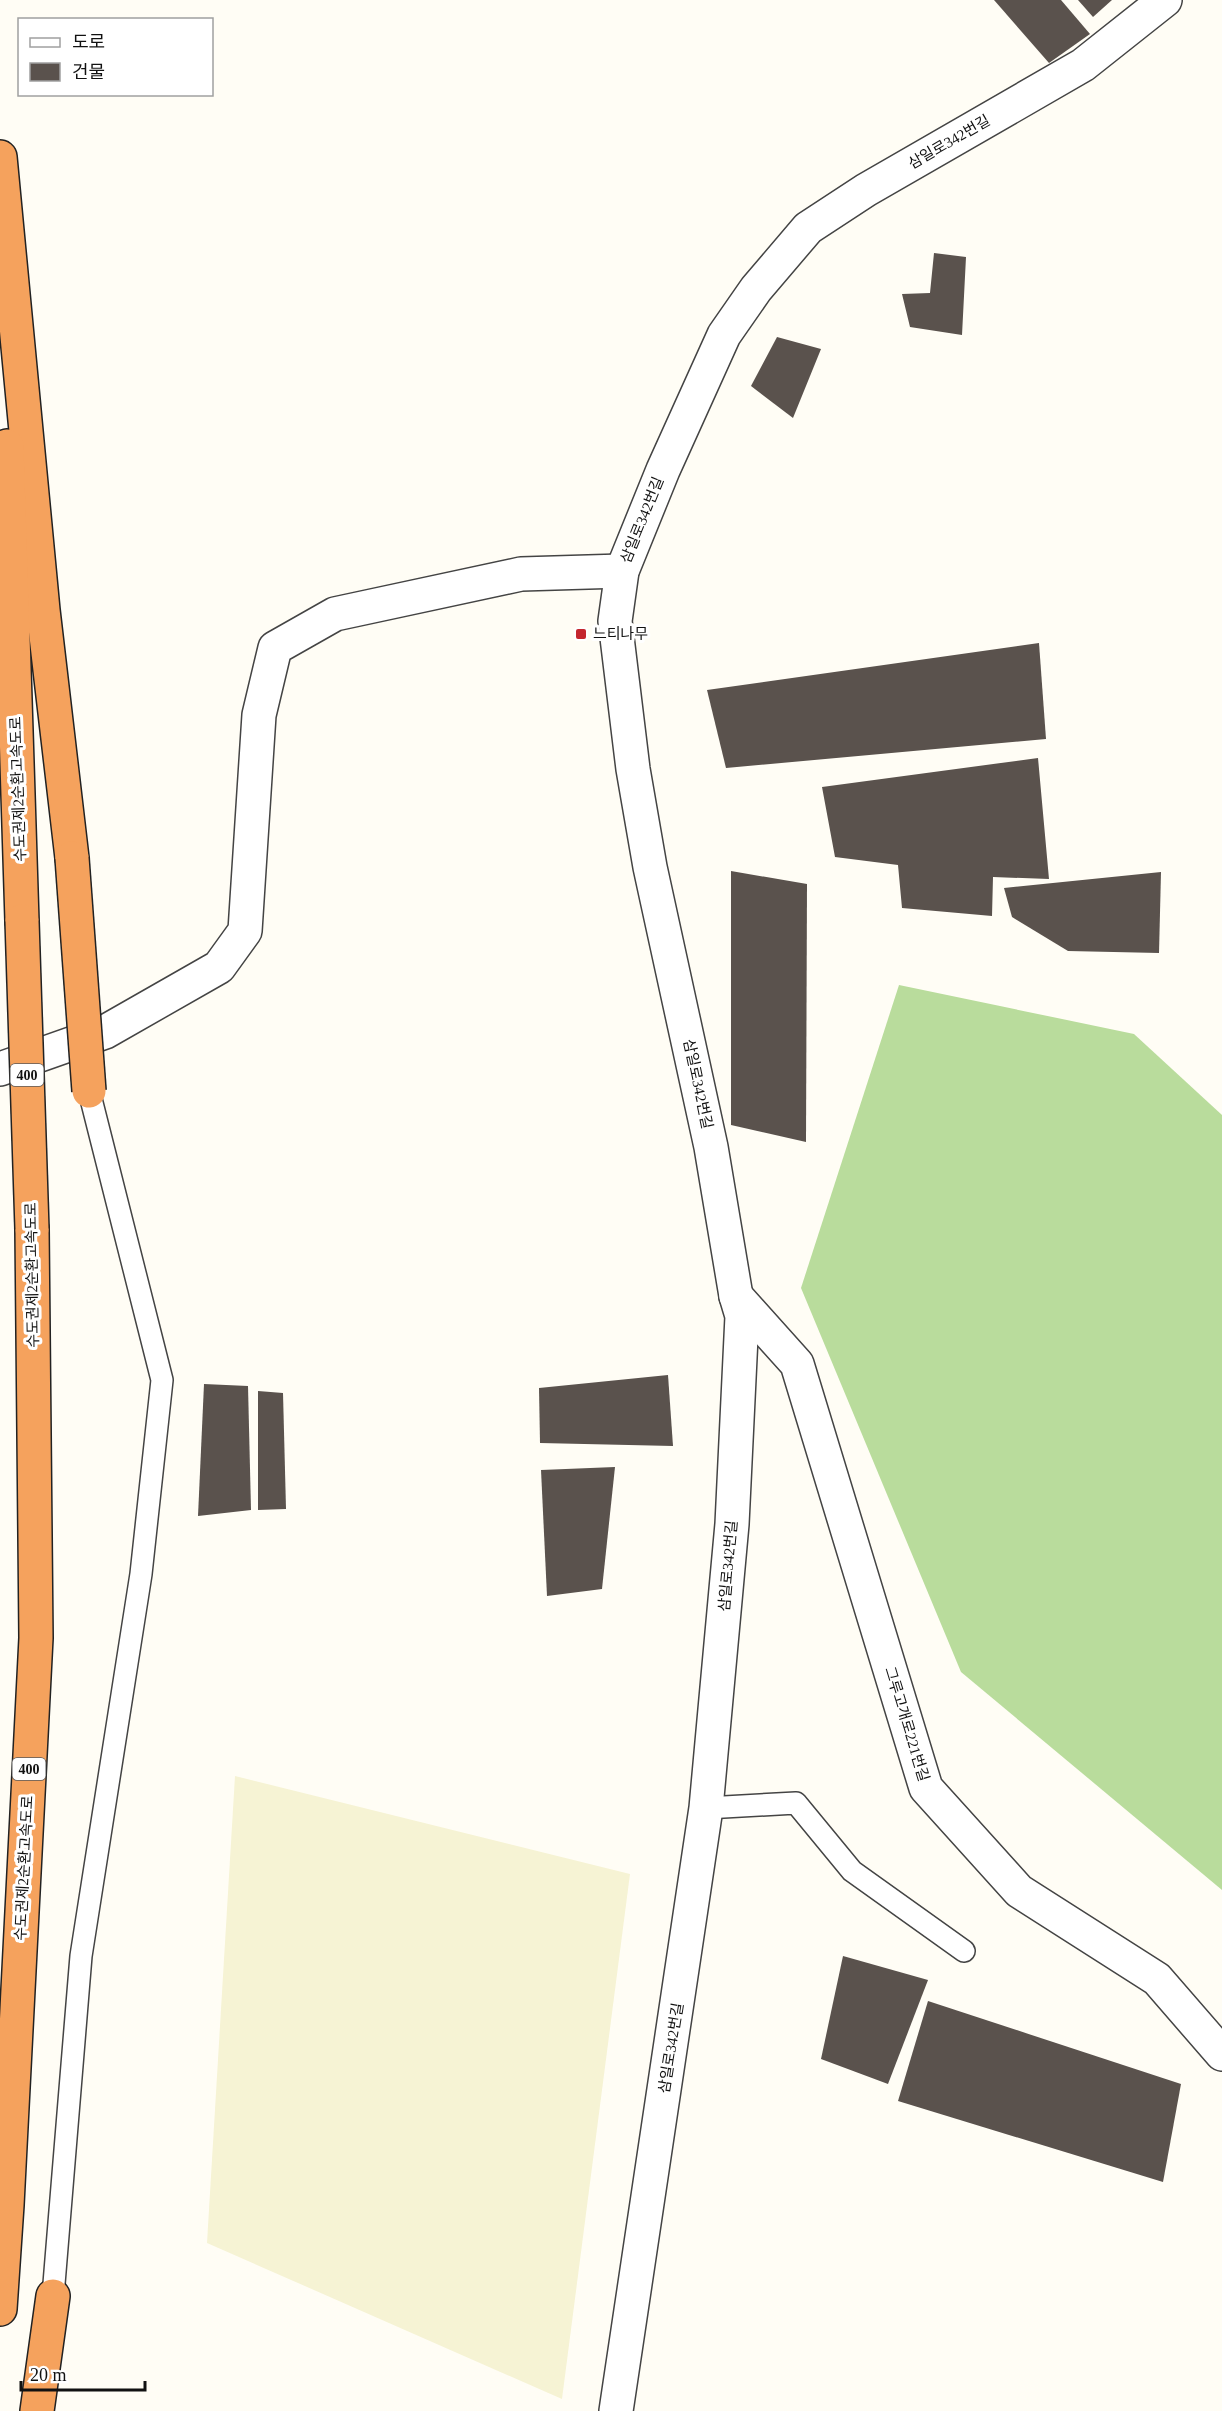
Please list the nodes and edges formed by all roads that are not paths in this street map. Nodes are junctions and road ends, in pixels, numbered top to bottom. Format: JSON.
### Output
{"nodes":[{"id":1,"x":1165,"y":0,"type":"edge"},
{"id":2,"x":0,"y":156,"type":"edge"},
{"id":3,"x":0,"y":240,"type":"edge"},
{"id":4,"x":622,"y":571,"type":"junction"},
{"id":5,"x":0,"y":1069,"type":"edge"},
{"id":6,"x":89,"y":1091,"type":"joint"},
{"id":7,"x":736,"y":1296,"type":"junction"},
{"id":8,"x":706,"y":1808,"type":"junction"},
{"id":9,"x":964,"y":1952,"type":"dead end"},
{"id":10,"x":1222,"y":2054,"type":"edge"},
{"id":11,"x":53,"y":2296,"type":"joint"},
{"id":12,"x":0,"y":2309,"type":"edge"},
{"id":13,"x":37,"y":2411,"type":"edge"},
{"id":14,"x":615,"y":2411,"type":"edge"}],
"edges":[{"from":1,"to":4,"type":"street","name":"삼일로342번길"},
{"from":2,"to":6,"type":"highway","bridge":true},
{"from":3,"to":12,"type":"highway","name":"수도권제2순환고속도로","number":"400","bridge":true},
{"from":4,"to":5,"type":"street"},
{"from":4,"to":7,"type":"street","name":"삼일로342번길"},
{"from":6,"to":11,"type":"lane"},
{"from":7,"to":8,"type":"street","name":"삼일로342번길"},
{"from":7,"to":10,"type":"street","name":"그루고개로221번길"},
{"from":8,"to":9,"type":"lane"},
{"from":8,"to":14,"type":"street","name":"삼일로342번길"},
{"from":11,"to":13,"type":"highway"}]}
